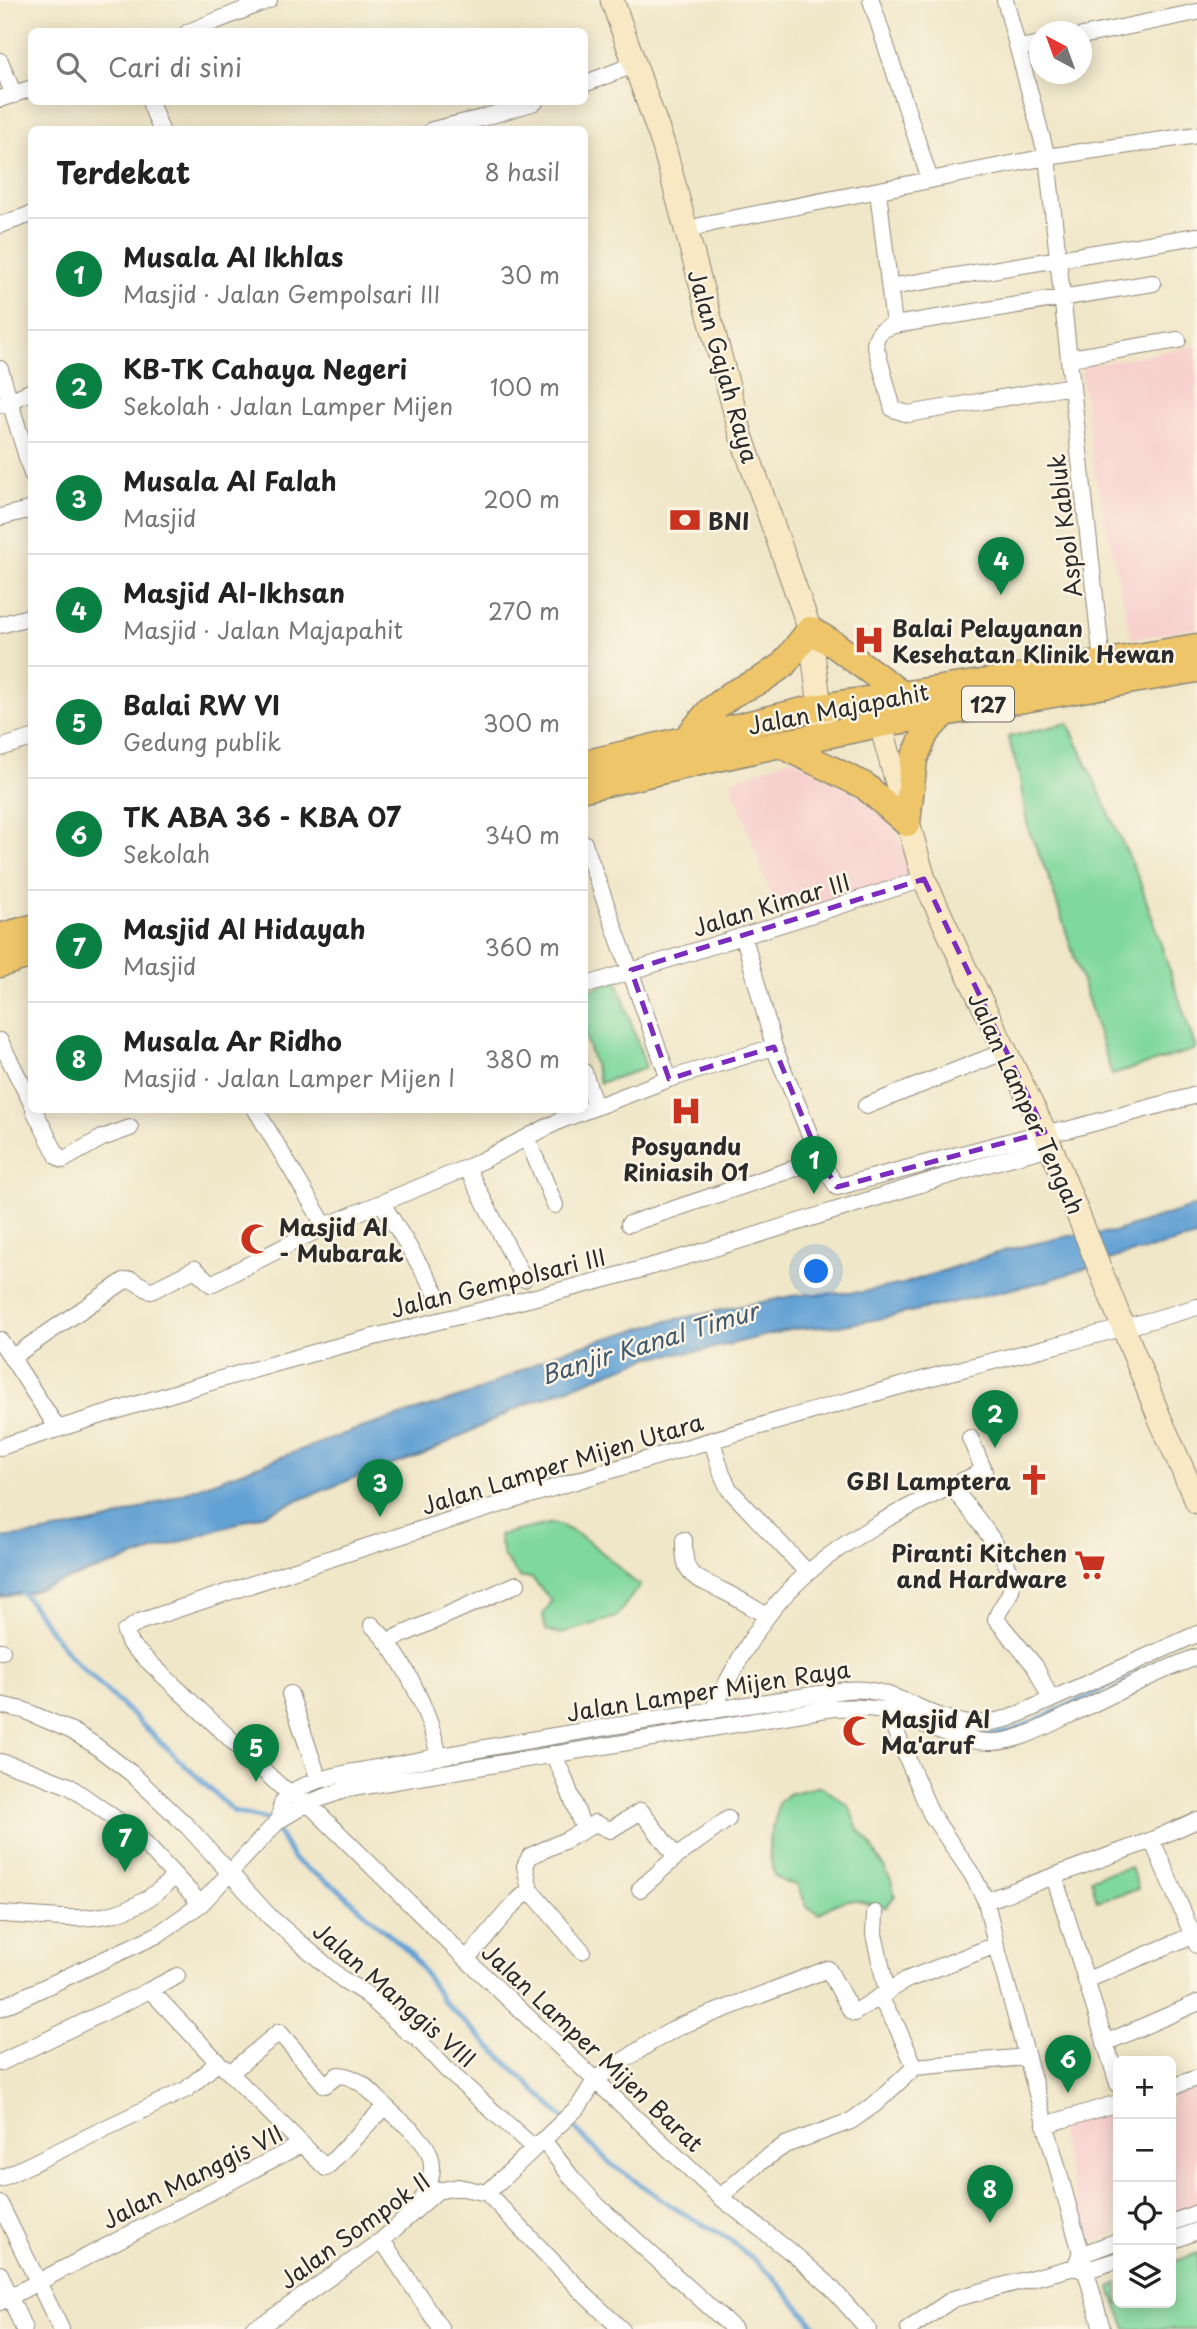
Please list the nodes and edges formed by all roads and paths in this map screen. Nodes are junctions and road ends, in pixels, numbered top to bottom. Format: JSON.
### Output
{"nodes":[{"id":1,"x":612,"y":0,"type":"edge"},
{"id":2,"x":871,"y":0,"type":"edge"},
{"id":3,"x":1005,"y":0,"type":"edge"},
{"id":4,"x":260,"y":2,"type":"edge"},
{"id":5,"x":1197,"y":12,"type":"edge"},
{"id":6,"x":198,"y":28,"type":"edge"},
{"id":7,"x":1092,"y":34,"type":"edge"},
{"id":8,"x":1029,"y":46,"type":"edge"},
{"id":9,"x":1019,"y":48,"type":"junction"},
{"id":10,"x":0,"y":61,"type":"edge"},
{"id":11,"x":636,"y":64,"type":"junction"},
{"id":12,"x":588,"y":82,"type":"edge"},
{"id":13,"x":28,"y":89,"type":"edge"},
{"id":14,"x":7,"y":97,"type":"edge"},
{"id":15,"x":151,"y":105,"type":"edge"},
{"id":16,"x":525,"y":105,"type":"edge"},
{"id":17,"x":159,"y":126,"type":"edge"},
{"id":18,"x":449,"y":126,"type":"edge"},
{"id":19,"x":1197,"y":135,"type":"edge"},
{"id":20,"x":1047,"y":157,"type":"junction"},
{"id":21,"x":930,"y":180,"type":"junction"},
{"id":22,"x":878,"y":191,"type":"junction"},
{"id":23,"x":28,"y":215,"type":"edge"},
{"id":24,"x":0,"y":225,"type":"edge"},
{"id":25,"x":686,"y":230,"type":"junction"},
{"id":26,"x":1197,"y":236,"type":"edge"},
{"id":27,"x":1057,"y":259,"type":"junction"},
{"id":28,"x":1153,"y":283,"type":"dead end"},
{"id":29,"x":890,"y":288,"type":"junction"},
{"id":30,"x":1063,"y":297,"type":"junction"},
{"id":31,"x":894,"y":325,"type":"junction"},
{"id":32,"x":1178,"y":340,"type":"dead end"},
{"id":33,"x":1070,"y":358,"type":"junction"},
{"id":34,"x":0,"y":369,"type":"edge"},
{"id":35,"x":1072,"y":386,"type":"junction"},
{"id":36,"x":28,"y":393,"type":"edge"},
{"id":37,"x":6,"y":403,"type":"edge"},
{"id":38,"x":28,"y":453,"type":"edge"},
{"id":39,"x":28,"y":510,"type":"edge"},
{"id":40,"x":0,"y":517,"type":"edge"},
{"id":41,"x":28,"y":617,"type":"edge"},
{"id":42,"x":0,"y":625,"type":"edge"},
{"id":43,"x":810,"y":630,"type":"junction"},
{"id":44,"x":1197,"y":646,"type":"edge"},
{"id":45,"x":1102,"y":662,"type":"junction"},
{"id":46,"x":1197,"y":669,"type":"edge"},
{"id":47,"x":901,"y":694,"type":"junction"},
{"id":48,"x":820,"y":707,"type":"junction"},
{"id":49,"x":877,"y":711,"type":"junction"},
{"id":50,"x":946,"y":711,"type":"junction"},
{"id":51,"x":827,"y":734,"type":"junction"},
{"id":52,"x":687,"y":738,"type":"junction"},
{"id":53,"x":28,"y":739,"type":"edge"},
{"id":54,"x":780,"y":744,"type":"junction"},
{"id":55,"x":0,"y":748,"type":"edge"},
{"id":56,"x":588,"y":763,"type":"edge"},
{"id":57,"x":588,"y":787,"type":"edge"},
{"id":58,"x":907,"y":822,"type":"junction"},
{"id":59,"x":588,"y":854,"type":"edge"},
{"id":60,"x":924,"y":879,"type":"junction"},
{"id":61,"x":744,"y":937,"type":"junction"},
{"id":62,"x":24,"y":940,"type":"edge"},
{"id":63,"x":0,"y":964,"type":"edge"},
{"id":64,"x":631,"y":970,"type":"junction"},
{"id":65,"x":588,"y":985,"type":"edge"},
{"id":66,"x":0,"y":1041,"type":"edge"},
{"id":67,"x":774,"y":1047,"type":"junction"},
{"id":68,"x":1006,"y":1051,"type":"junction"},
{"id":69,"x":669,"y":1079,"type":"junction"},
{"id":70,"x":588,"y":1085,"type":"edge"},
{"id":71,"x":1197,"y":1095,"type":"edge"},
{"id":72,"x":28,"y":1096,"type":"edge"},
{"id":73,"x":866,"y":1106,"type":"dead end"},
{"id":74,"x":595,"y":1107,"type":"junction"},
{"id":75,"x":588,"y":1110,"type":"edge"},
{"id":76,"x":36,"y":1113,"type":"edge"},
{"id":77,"x":258,"y":1113,"type":"edge"},
{"id":78,"x":579,"y":1113,"type":"edge"},
{"id":79,"x":130,"y":1128,"type":"dead end"},
{"id":80,"x":527,"y":1138,"type":"junction"},
{"id":81,"x":1048,"y":1140,"type":"junction"},
{"id":82,"x":820,"y":1160,"type":"junction"},
{"id":83,"x":469,"y":1167,"type":"junction"},
{"id":84,"x":382,"y":1203,"type":"junction"},
{"id":85,"x":555,"y":1205,"type":"dead end"},
{"id":86,"x":629,"y":1224,"type":"dead end"},
{"id":87,"x":325,"y":1226,"type":"junction"},
{"id":88,"x":523,"y":1279,"type":"dead end"},
{"id":89,"x":436,"y":1292,"type":"dead end"},
{"id":90,"x":1197,"y":1307,"type":"edge"},
{"id":91,"x":1120,"y":1319,"type":"junction"},
{"id":92,"x":0,"y":1340,"type":"edge"},
{"id":93,"x":11,"y":1358,"type":"junction"},
{"id":94,"x":58,"y":1429,"type":"junction"},
{"id":95,"x":971,"y":1438,"type":"dead end"},
{"id":96,"x":712,"y":1441,"type":"junction"},
{"id":97,"x":0,"y":1447,"type":"edge"},
{"id":98,"x":1191,"y":1471,"type":"edge"},
{"id":99,"x":951,"y":1486,"type":"junction"},
{"id":100,"x":1197,"y":1502,"type":"edge"},
{"id":101,"x":684,"y":1540,"type":"dead end"},
{"id":102,"x":808,"y":1573,"type":"junction"},
{"id":103,"x":517,"y":1584,"type":"dead end"},
{"id":104,"x":767,"y":1616,"type":"junction"},
{"id":105,"x":372,"y":1625,"type":"dead end"},
{"id":106,"x":1197,"y":1634,"type":"edge"},
{"id":107,"x":388,"y":1641,"type":"junction"},
{"id":108,"x":1197,"y":1657,"type":"edge"},
{"id":109,"x":290,"y":1694,"type":"dead end"},
{"id":110,"x":1051,"y":1700,"type":"junction"},
{"id":111,"x":889,"y":1703,"type":"junction"},
{"id":112,"x":0,"y":1705,"type":"edge"},
{"id":113,"x":784,"y":1709,"type":"junction"},
{"id":114,"x":712,"y":1711,"type":"junction"},
{"id":115,"x":1036,"y":1719,"type":"junction"},
{"id":116,"x":553,"y":1754,"type":"junction"},
{"id":117,"x":439,"y":1757,"type":"junction"},
{"id":118,"x":0,"y":1762,"type":"edge"},
{"id":119,"x":318,"y":1780,"type":"junction"},
{"id":120,"x":292,"y":1792,"type":"junction"},
{"id":121,"x":308,"y":1803,"type":"junction"},
{"id":122,"x":728,"y":1819,"type":"dead end"},
{"id":123,"x":279,"y":1820,"type":"junction"},
{"id":124,"x":1197,"y":1820,"type":"edge"},
{"id":125,"x":583,"y":1830,"type":"junction"},
{"id":126,"x":1152,"y":1840,"type":"junction"},
{"id":127,"x":677,"y":1857,"type":"junction"},
{"id":128,"x":229,"y":1872,"type":"junction"},
{"id":129,"x":174,"y":1876,"type":"junction"},
{"id":130,"x":1054,"y":1876,"type":"junction"},
{"id":131,"x":640,"y":1889,"type":"dead end"},
{"id":132,"x":530,"y":1890,"type":"junction"},
{"id":133,"x":986,"y":1901,"type":"junction"},
{"id":134,"x":201,"y":1904,"type":"junction"},
{"id":135,"x":875,"y":1913,"type":"dead end"},
{"id":136,"x":0,"y":1914,"type":"edge"},
{"id":137,"x":1195,"y":1940,"type":"edge"},
{"id":138,"x":996,"y":1945,"type":"junction"},
{"id":139,"x":582,"y":1951,"type":"dead end"},
{"id":140,"x":467,"y":1959,"type":"junction"},
{"id":141,"x":177,"y":1976,"type":"dead end"},
{"id":142,"x":1087,"y":1980,"type":"junction"},
{"id":143,"x":150,"y":1990,"type":"junction"},
{"id":144,"x":883,"y":1995,"type":"junction"},
{"id":145,"x":1197,"y":2003,"type":"edge"},
{"id":146,"x":0,"y":2008,"type":"edge"},
{"id":147,"x":1105,"y":2043,"type":"junction"},
{"id":148,"x":1027,"y":2057,"type":"junction"},
{"id":149,"x":0,"y":2063,"type":"edge"},
{"id":150,"x":220,"y":2067,"type":"junction"},
{"id":151,"x":915,"y":2067,"type":"junction"},
{"id":152,"x":1113,"y":2068,"type":"edge"},
{"id":153,"x":1197,"y":2078,"type":"edge"},
{"id":154,"x":596,"y":2079,"type":"junction"},
{"id":155,"x":1176,"y":2085,"type":"edge"},
{"id":156,"x":1113,"y":2105,"type":"edge"},
{"id":157,"x":384,"y":2106,"type":"junction"},
{"id":158,"x":1045,"y":2125,"type":"junction"},
{"id":159,"x":544,"y":2139,"type":"junction"},
{"id":160,"x":302,"y":2144,"type":"junction"},
{"id":161,"x":0,"y":2179,"type":"edge"},
{"id":162,"x":487,"y":2193,"type":"junction"},
{"id":163,"x":720,"y":2197,"type":"junction"},
{"id":164,"x":0,"y":2204,"type":"edge"},
{"id":165,"x":419,"y":2205,"type":"junction"},
{"id":166,"x":1197,"y":2213,"type":"edge"},
{"id":167,"x":1176,"y":2221,"type":"edge"},
{"id":168,"x":1197,"y":2231,"type":"edge"},
{"id":169,"x":1176,"y":2239,"type":"edge"},
{"id":170,"x":382,"y":2241,"type":"junction"},
{"id":171,"x":1113,"y":2245,"type":"edge"},
{"id":172,"x":1113,"y":2261,"type":"edge"},
{"id":173,"x":1080,"y":2264,"type":"junction"},
{"id":174,"x":0,"y":2274,"type":"edge"},
{"id":175,"x":38,"y":2281,"type":"junction"},
{"id":176,"x":5,"y":2299,"type":"edge"},
{"id":177,"x":24,"y":2329,"type":"edge"},
{"id":178,"x":61,"y":2329,"type":"edge"},
{"id":179,"x":252,"y":2329,"type":"edge"},
{"id":180,"x":441,"y":2329,"type":"edge"},
{"id":181,"x":621,"y":2329,"type":"edge"},
{"id":182,"x":734,"y":2329,"type":"edge"},
{"id":183,"x":868,"y":2329,"type":"edge"},
{"id":184,"x":909,"y":2329,"type":"edge"},
{"id":185,"x":1102,"y":2329,"type":"edge"}],
"edges":[{"from":1,"to":11,"type":"main road","name":"Jalan Gajah Raya"},
{"from":2,"to":21,"type":"street"},
{"from":3,"to":9,"type":"street","name":"Aspol Kabluk"},
{"from":4,"to":6,"type":"street"},
{"from":5,"to":7,"type":"street"},
{"from":8,"to":9,"type":"street"},
{"from":9,"to":20,"type":"street","name":"Aspol Kabluk"},
{"from":10,"to":14,"type":"street"},
{"from":11,"to":12,"type":"street"},
{"from":11,"to":25,"type":"main road","name":"Jalan Gajah Raya"},
{"from":13,"to":14,"type":"street"},
{"from":15,"to":17,"type":"street"},
{"from":16,"to":18,"type":"street"},
{"from":19,"to":20,"type":"street"},
{"from":20,"to":21,"type":"street"},
{"from":20,"to":27,"type":"street","name":"Aspol Kabluk"},
{"from":21,"to":22,"type":"street"},
{"from":22,"to":25,"type":"street"},
{"from":22,"to":29,"type":"street"},
{"from":23,"to":24,"type":"street"},
{"from":25,"to":43,"type":"main road","name":"Jalan Gajah Raya"},
{"from":26,"to":27,"type":"street"},
{"from":27,"to":29,"type":"street"},
{"from":27,"to":30,"type":"street","name":"Aspol Kabluk"},
{"from":28,"to":30,"type":"street"},
{"from":29,"to":31,"type":"street"},
{"from":30,"to":31,"type":"street"},
{"from":30,"to":33,"type":"street","name":"Aspol Kabluk"},
{"from":31,"to":35,"type":"street"},
{"from":32,"to":33,"type":"street"},
{"from":33,"to":35,"type":"street","name":"Aspol Kabluk"},
{"from":34,"to":37,"type":"street"},
{"from":35,"to":45,"type":"street","name":"Aspol Kabluk"},
{"from":36,"to":37,"type":"street"},
{"from":37,"to":38,"type":"street"},
{"from":39,"to":40,"type":"street"},
{"from":41,"to":42,"type":"street"},
{"from":43,"to":47,"type":"main road"},
{"from":43,"to":48,"type":"main road","name":"Jalan Gajah Raya"},
{"from":43,"to":52,"type":"main road"},
{"from":44,"to":45,"type":"main road","name":"Jalan Majapahit","number":"127"},
{"from":45,"to":47,"type":"main road","name":"Jalan Majapahit","number":"127"},
{"from":46,"to":50,"type":"main road","name":"Jalan Majapahit","number":"127"},
{"from":47,"to":49,"type":"main road","name":"Jalan Majapahit","number":"127"},
{"from":48,"to":49,"type":"main road","name":"Jalan Majapahit","number":"127"},
{"from":48,"to":51,"type":"main road","name":"Jalan Gajah Raya"},
{"from":48,"to":52,"type":"main road","name":"Jalan Majapahit","number":"127"},
{"from":49,"to":50,"type":"main road","name":"Jalan Majapahit","number":"127"},
{"from":49,"to":51,"type":"main road","name":"Jalan Majapahit","number":"127"},
{"from":49,"to":58,"type":"main road","name":"Jalan Lamper Tengah"},
{"from":50,"to":58,"type":"main road"},
{"from":51,"to":54,"type":"main road","name":"Jalan Majapahit","number":"127"},
{"from":52,"to":56,"type":"main road","name":"Jalan Majapahit"},
{"from":53,"to":55,"type":"street"},
{"from":54,"to":57,"type":"main road","name":"Jalan Majapahit"},
{"from":54,"to":58,"type":"main road"},
{"from":58,"to":60,"type":"main road","name":"Jalan Lamper Tengah"},
{"from":59,"to":64,"type":"street"},
{"from":60,"to":61,"type":"street","name":"Jalan Kimar III"},
{"from":60,"to":68,"type":"main road","name":"Jalan Lamper Tengah"},
{"from":61,"to":64,"type":"street","name":"Jalan Kimar III"},
{"from":61,"to":67,"type":"street"},
{"from":62,"to":63,"type":"main road"},
{"from":64,"to":65,"type":"street","name":"Jalan Kimar III"},
{"from":64,"to":69,"type":"street"},
{"from":66,"to":72,"type":"street"},
{"from":67,"to":69,"type":"street"},
{"from":67,"to":82,"type":"street"},
{"from":68,"to":73,"type":"street"},
{"from":68,"to":81,"type":"main road","name":"Jalan Lamper Tengah"},
{"from":69,"to":74,"type":"street"},
{"from":70,"to":74,"type":"street"},
{"from":71,"to":81,"type":"street"},
{"from":74,"to":75,"type":"street"},
{"from":76,"to":79,"type":"street"},
{"from":77,"to":87,"type":"street"},
{"from":78,"to":80,"type":"street"},
{"from":80,"to":83,"type":"street"},
{"from":80,"to":85,"type":"street"},
{"from":81,"to":82,"type":"street"},
{"from":81,"to":91,"type":"main road","name":"Jalan Lamper Tengah"},
{"from":81,"to":94,"type":"street","name":"Jalan Gempolsari III"},
{"from":82,"to":86,"type":"street"},
{"from":83,"to":84,"type":"street"},
{"from":83,"to":88,"type":"street"},
{"from":84,"to":87,"type":"street"},
{"from":84,"to":89,"type":"street"},
{"from":87,"to":93,"type":"street"},
{"from":90,"to":91,"type":"street","name":"Jalan Lamper Mijen Utara"},
{"from":91,"to":96,"type":"street","name":"Jalan Lamper Mijen Utara"},
{"from":91,"to":98,"type":"main road","name":"Jalan Lamper Tengah"},
{"from":92,"to":93,"type":"street"},
{"from":93,"to":94,"type":"street"},
{"from":94,"to":97,"type":"street","name":"Jalan Gempolsari III"},
{"from":95,"to":99,"type":"street"},
{"from":96,"to":102,"type":"street"},
{"from":96,"to":120,"type":"street","name":"Jalan Lamper Mijen Utara"},
{"from":98,"to":100,"type":"main road","name":"Jalan Lamper Tengah"},
{"from":99,"to":102,"type":"street"},
{"from":99,"to":110,"type":"street"},
{"from":101,"to":104,"type":"street"},
{"from":102,"to":104,"type":"street"},
{"from":103,"to":107,"type":"street"},
{"from":104,"to":114,"type":"street"},
{"from":105,"to":107,"type":"street"},
{"from":106,"to":110,"type":"street"},
{"from":107,"to":117,"type":"street"},
{"from":108,"to":115,"type":"street"},
{"from":109,"to":119,"type":"street"},
{"from":110,"to":115,"type":"street"},
{"from":111,"to":113,"type":"street","name":"Jalan Lamper Mijen Raya"},
{"from":111,"to":115,"type":"street","name":"Jalan Lamper Mijen Raya"},
{"from":111,"to":133,"type":"street"},
{"from":112,"to":128,"type":"street","name":"Jalan Manggis VIII"},
{"from":113,"to":114,"type":"street","name":"Jalan Lamper Mijen Raya"},
{"from":113,"to":116,"type":"street"},
{"from":114,"to":117,"type":"street","name":"Jalan Lamper Mijen Raya"},
{"from":116,"to":121,"type":"street"},
{"from":116,"to":125,"type":"street"},
{"from":117,"to":119,"type":"street","name":"Jalan Lamper Mijen Raya"},
{"from":118,"to":129,"type":"street"},
{"from":119,"to":120,"type":"street","name":"Jalan Lamper Mijen Raya"},
{"from":120,"to":121,"type":"street","name":"Jalan Lamper Mijen Barat"},
{"from":120,"to":123,"type":"street"},
{"from":121,"to":123,"type":"street"},
{"from":121,"to":140,"type":"street","name":"Jalan Lamper Mijen Barat"},
{"from":122,"to":127,"type":"street"},
{"from":123,"to":128,"type":"street"},
{"from":124,"to":126,"type":"street"},
{"from":125,"to":127,"type":"street"},
{"from":125,"to":132,"type":"street"},
{"from":126,"to":130,"type":"street"},
{"from":126,"to":137,"type":"street"},
{"from":127,"to":131,"type":"street"},
{"from":128,"to":134,"type":"street"},
{"from":128,"to":159,"type":"street","name":"Jalan Manggis VIII"},
{"from":129,"to":134,"type":"street"},
{"from":129,"to":136,"type":"street"},
{"from":130,"to":133,"type":"street"},
{"from":130,"to":142,"type":"street"},
{"from":132,"to":139,"type":"street"},
{"from":132,"to":140,"type":"street"},
{"from":133,"to":138,"type":"street"},
{"from":134,"to":146,"type":"street"},
{"from":135,"to":144,"type":"street"},
{"from":137,"to":142,"type":"street"},
{"from":138,"to":144,"type":"street"},
{"from":138,"to":148,"type":"street"},
{"from":140,"to":154,"type":"street","name":"Jalan Lamper Mijen Barat"},
{"from":141,"to":143,"type":"street"},
{"from":142,"to":147,"type":"street"},
{"from":143,"to":149,"type":"street"},
{"from":143,"to":150,"type":"street"},
{"from":144,"to":151,"type":"street"},
{"from":144,"to":154,"type":"street"},
{"from":145,"to":147,"type":"street"},
{"from":147,"to":152,"type":"street"},
{"from":148,"to":151,"type":"street"},
{"from":148,"to":158,"type":"street"},
{"from":150,"to":157,"type":"street"},
{"from":150,"to":160,"type":"street"},
{"from":150,"to":161,"type":"street"},
{"from":151,"to":163,"type":"street"},
{"from":153,"to":155,"type":"street"},
{"from":154,"to":159,"type":"street"},
{"from":154,"to":163,"type":"street","name":"Jalan Lamper Mijen Barat"},
{"from":156,"to":158,"type":"street"},
{"from":157,"to":160,"type":"street","name":"Jalan Manggis VII"},
{"from":157,"to":165,"type":"street"},
{"from":158,"to":173,"type":"street"},
{"from":159,"to":162,"type":"street"},
{"from":159,"to":182,"type":"street","name":"Jalan Manggis VIII"},
{"from":160,"to":175,"type":"street","name":"Jalan Manggis VII"},
{"from":162,"to":165,"type":"street","name":"Jalan Sompok II"},
{"from":162,"to":181,"type":"street"},
{"from":163,"to":183,"type":"street","name":"Jalan Lamper Mijen Barat"},
{"from":164,"to":175,"type":"street"},
{"from":165,"to":170,"type":"street","name":"Jalan Sompok II"},
{"from":166,"to":167,"type":"street"},
{"from":168,"to":169,"type":"street"},
{"from":170,"to":179,"type":"street","name":"Jalan Sompok II"},
{"from":170,"to":180,"type":"street"},
{"from":171,"to":173,"type":"street"},
{"from":172,"to":173,"type":"street"},
{"from":173,"to":184,"type":"street"},
{"from":173,"to":185,"type":"street"},
{"from":174,"to":176,"type":"street"},
{"from":175,"to":176,"type":"street","name":"Jalan Manggis VII"},
{"from":175,"to":178,"type":"street"},
{"from":176,"to":177,"type":"street"}]}
